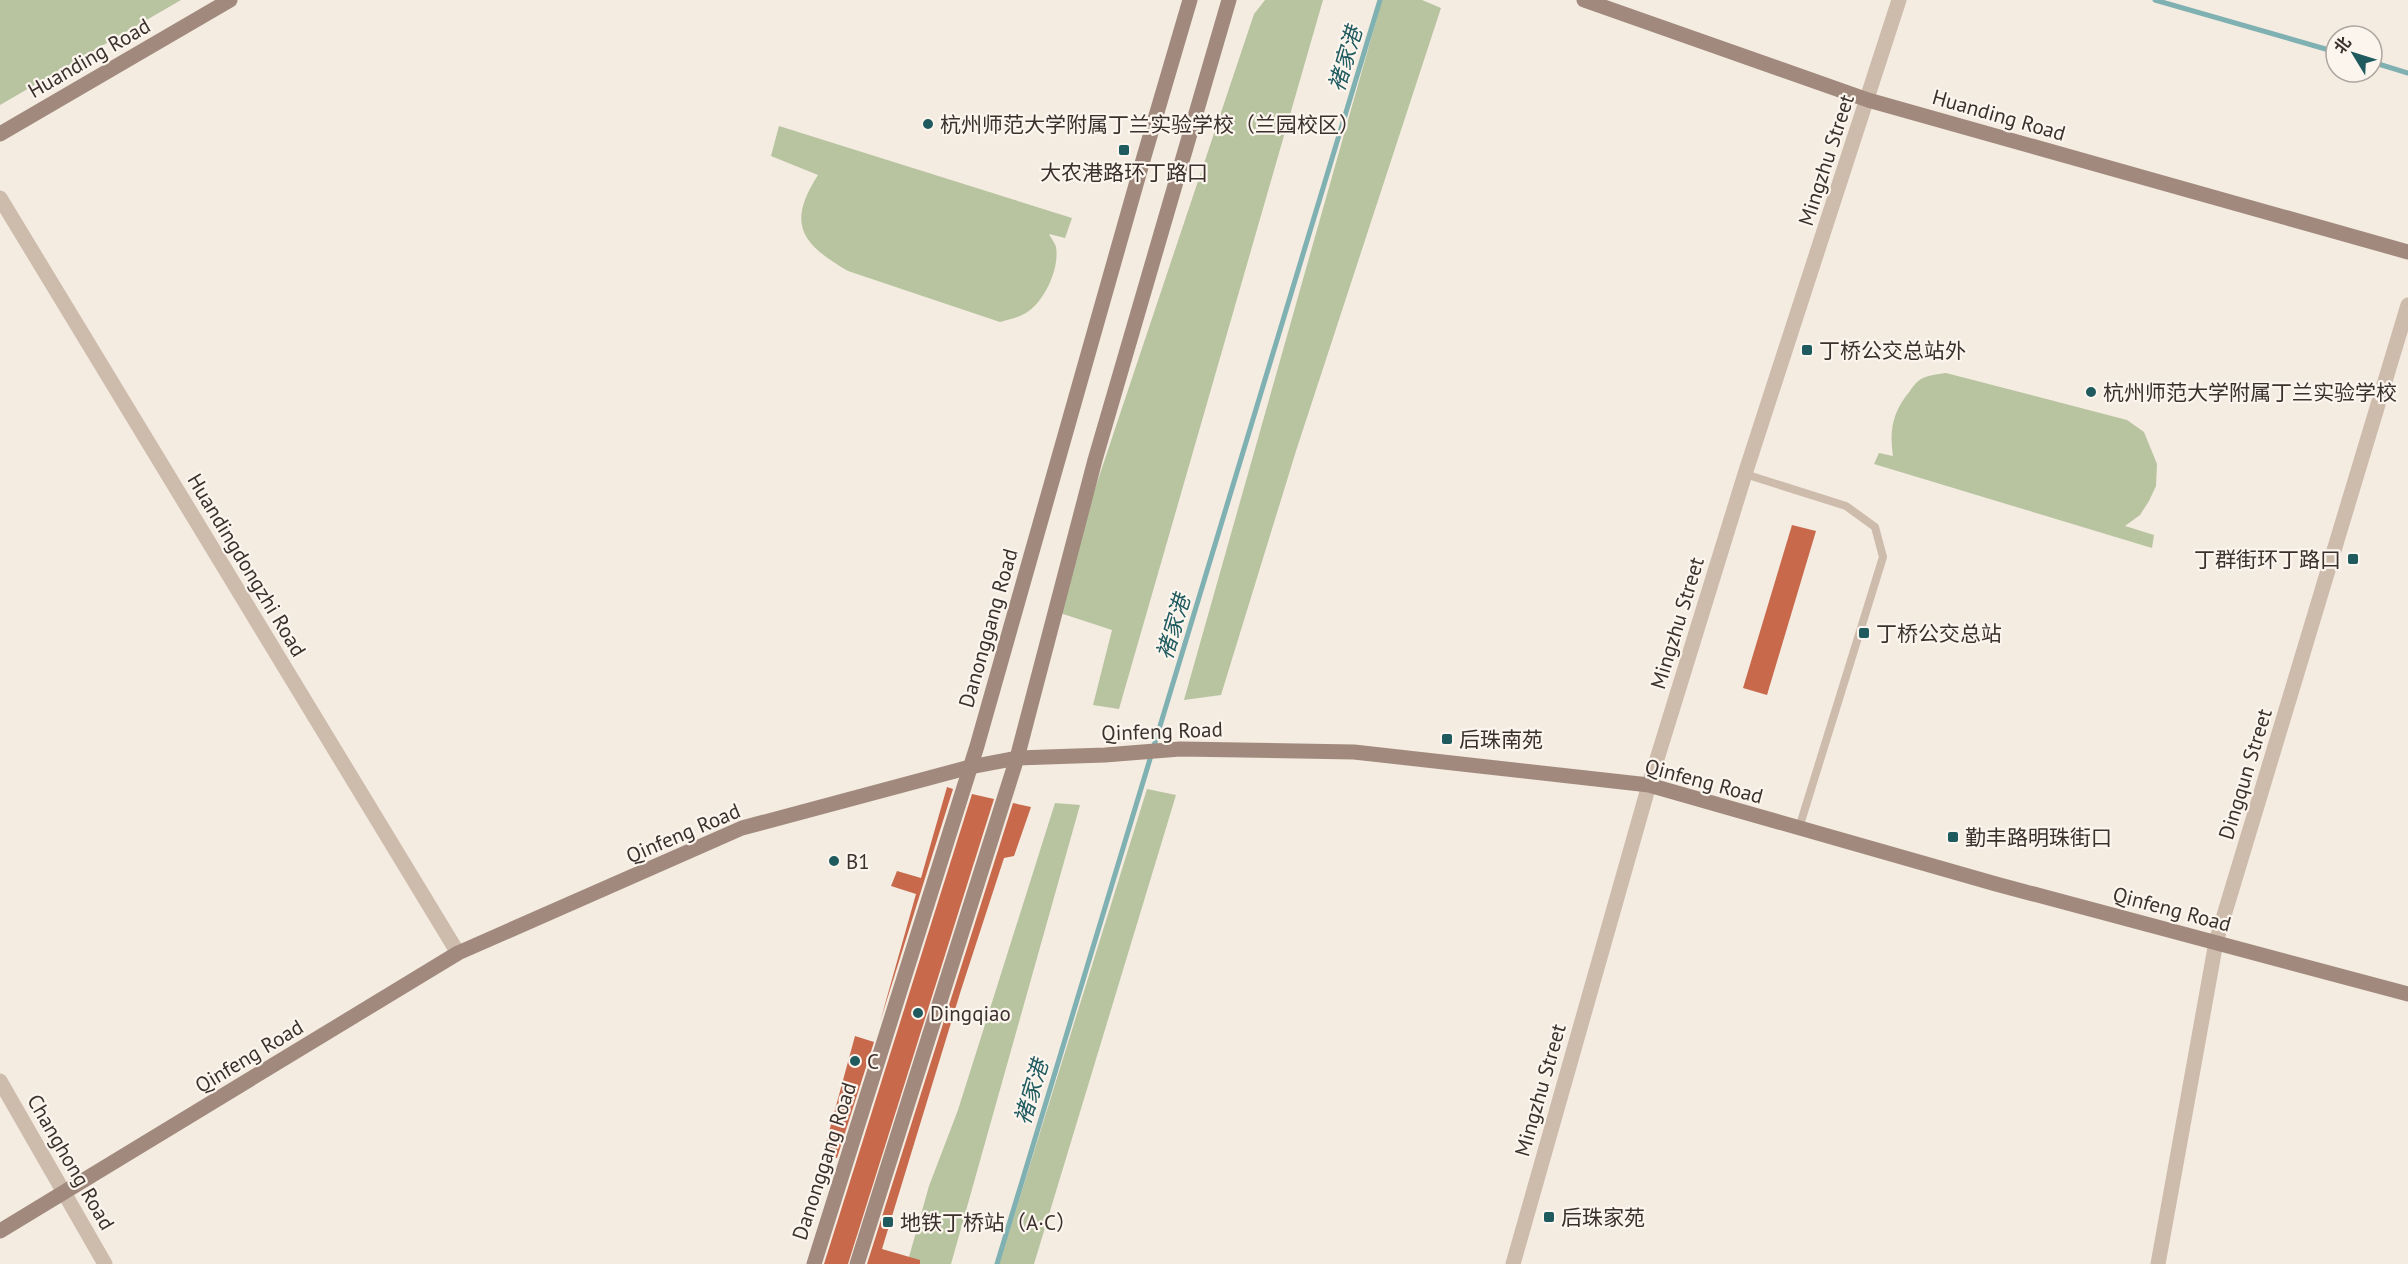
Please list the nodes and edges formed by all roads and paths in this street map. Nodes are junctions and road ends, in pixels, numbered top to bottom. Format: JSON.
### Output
{"nodes":[{"id":1,"x":230,"y":0,"type":"edge"},
{"id":2,"x":1190,"y":0,"type":"edge"},
{"id":3,"x":1229,"y":0,"type":"edge"},
{"id":4,"x":1584,"y":0,"type":"edge"},
{"id":5,"x":1899,"y":0,"type":"edge"},
{"id":6,"x":1868,"y":100,"type":"junction"},
{"id":7,"x":0,"y":134,"type":"edge"},
{"id":8,"x":0,"y":198,"type":"edge"},
{"id":9,"x":2408,"y":252,"type":"edge"},
{"id":10,"x":2408,"y":304,"type":"edge"},
{"id":11,"x":1745,"y":474,"type":"junction"},
{"id":12,"x":1017,"y":758,"type":"junction"},
{"id":13,"x":970,"y":767,"type":"junction"},
{"id":14,"x":1649,"y":785,"type":"junction"},
{"id":15,"x":1799,"y":828,"type":"junction"},
{"id":16,"x":2216,"y":942,"type":"junction"},
{"id":17,"x":458,"y":953,"type":"junction"},
{"id":18,"x":2408,"y":994,"type":"edge"},
{"id":19,"x":0,"y":1081,"type":"edge"},
{"id":20,"x":65,"y":1192,"type":"junction"},
{"id":21,"x":0,"y":1231,"type":"edge"},
{"id":22,"x":105,"y":1264,"type":"edge"},
{"id":23,"x":814,"y":1264,"type":"edge"},
{"id":24,"x":857,"y":1264,"type":"edge"},
{"id":25,"x":1513,"y":1264,"type":"edge"},
{"id":26,"x":2158,"y":1264,"type":"edge"}],
"edges":[{"from":1,"to":7,"type":"main road","name":"Huanding Road"},
{"from":2,"to":13,"type":"main road","name":"Danonggang Road"},
{"from":3,"to":12,"type":"main road"},
{"from":4,"to":6,"type":"main road","name":"Huanding Road"},
{"from":5,"to":6,"type":"street","name":"Mingzhu Street"},
{"from":6,"to":9,"type":"main road","name":"Huanding Road"},
{"from":6,"to":11,"type":"street","name":"Mingzhu Street"},
{"from":8,"to":17,"type":"street","name":"Huandingdongzhi Road"},
{"from":10,"to":16,"type":"street","name":"Dingqun Street"},
{"from":11,"to":14,"type":"street","name":"Mingzhu Street"},
{"from":11,"to":15,"type":"lane"},
{"from":12,"to":13,"type":"main road","name":"Qinfeng Road"},
{"from":12,"to":14,"type":"main road","name":"Qinfeng Road"},
{"from":12,"to":24,"type":"main road"},
{"from":13,"to":17,"type":"main road","name":"Qinfeng Road"},
{"from":13,"to":23,"type":"main road","name":"Danonggang Road"},
{"from":14,"to":15,"type":"main road","name":"Qinfeng Road"},
{"from":14,"to":25,"type":"street","name":"Mingzhu Street"},
{"from":15,"to":16,"type":"main road","name":"Qinfeng Road"},
{"from":16,"to":18,"type":"main road","name":"Qinfeng Road"},
{"from":16,"to":26,"type":"street","name":"Dingqun Street"},
{"from":17,"to":20,"type":"main road","name":"Qinfeng Road"},
{"from":19,"to":20,"type":"street","name":"Changhong Road"},
{"from":20,"to":21,"type":"main road","name":"Qinfeng Road"},
{"from":20,"to":22,"type":"street","name":"Changhong Road"}]}
